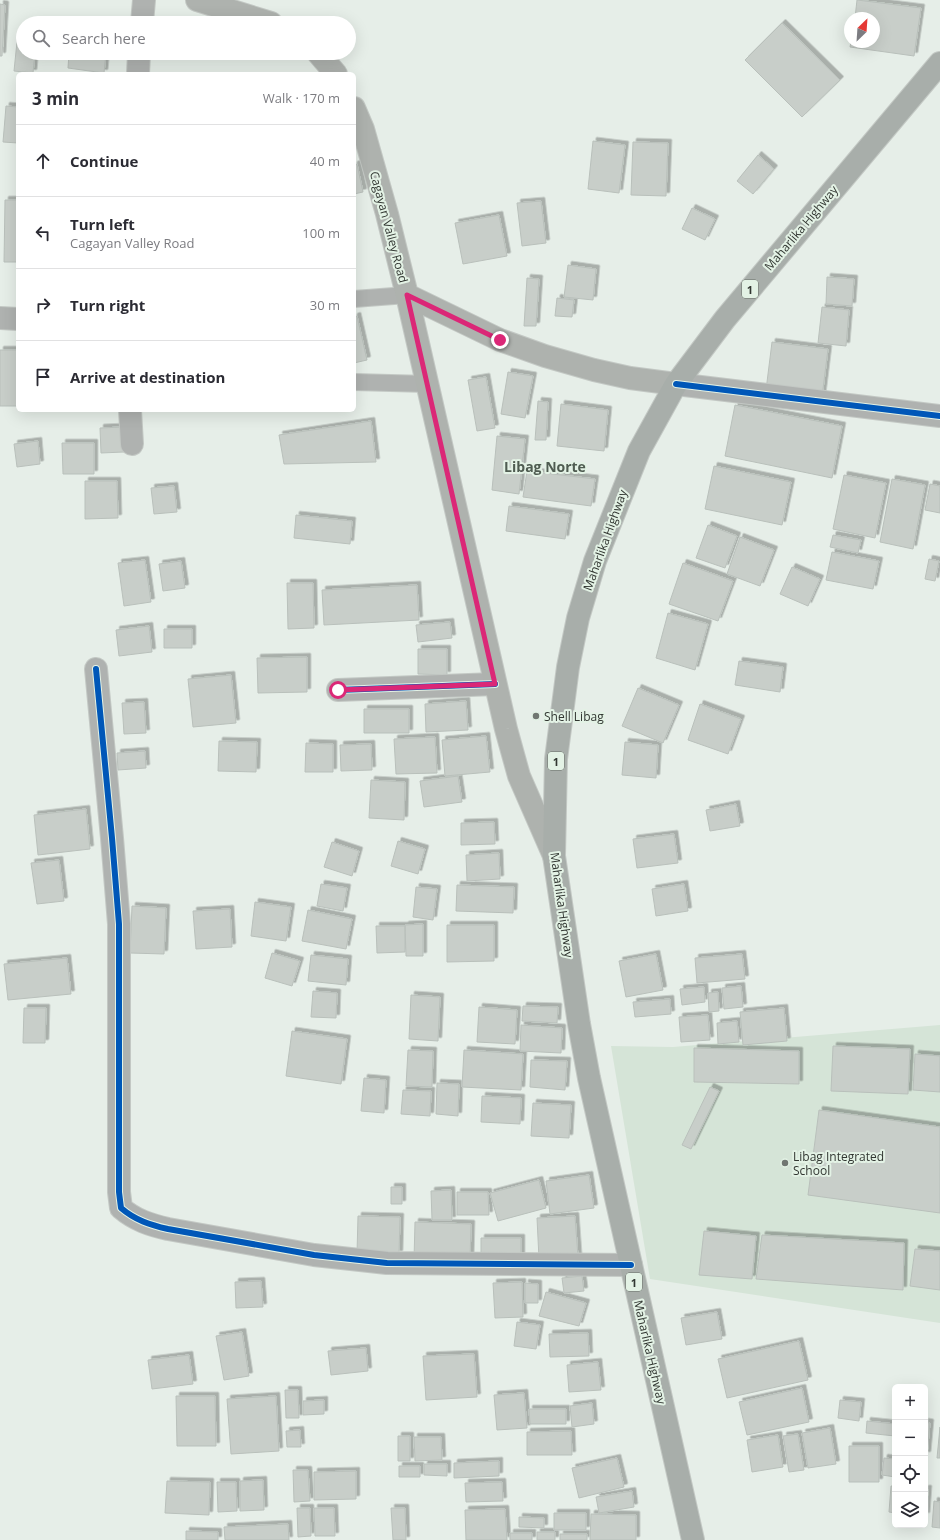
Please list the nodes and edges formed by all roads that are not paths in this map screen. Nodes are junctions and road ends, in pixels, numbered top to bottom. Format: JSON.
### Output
{"nodes":[{"id":1,"x":144,"y":0,"type":"edge"},
{"id":2,"x":197,"y":0,"type":"edge"},
{"id":3,"x":143,"y":16,"type":"edge"},
{"id":4,"x":248,"y":16,"type":"edge"},
{"id":5,"x":139,"y":60,"type":"edge"},
{"id":6,"x":324,"y":60,"type":"edge"},
{"id":7,"x":940,"y":63,"type":"edge"},
{"id":8,"x":138,"y":72,"type":"edge"},
{"id":9,"x":334,"y":72,"type":"edge"},
{"id":10,"x":356,"y":113,"type":"edge"},
{"id":11,"x":407,"y":295,"type":"junction"},
{"id":12,"x":356,"y":299,"type":"edge"},
{"id":13,"x":0,"y":318,"type":"edge"},
{"id":14,"x":16,"y":319,"type":"edge"},
{"id":15,"x":356,"y":382,"type":"edge"},
{"id":16,"x":427,"y":384,"type":"junction"},
{"id":17,"x":676,"y":384,"type":"junction"},
{"id":18,"x":130,"y":412,"type":"edge"},
{"id":19,"x":940,"y":416,"type":"edge"},
{"id":20,"x":132,"y":444,"type":"dead end"},
{"id":21,"x":96,"y":670,"type":"dead end"},
{"id":22,"x":495,"y":684,"type":"junction"},
{"id":23,"x":338,"y":690,"type":"dead end"},
{"id":24,"x":554,"y":856,"type":"junction"},
{"id":25,"x":630,"y":1265,"type":"junction"},
{"id":26,"x":693,"y":1540,"type":"edge"}],
"edges":[{"from":1,"to":3,"type":"street"},
{"from":2,"to":4,"type":"main road"},
{"from":5,"to":8,"type":"street"},
{"from":6,"to":9,"type":"main road"},
{"from":7,"to":17,"type":"highway","name":"Maharlika Highway","number":"1"},
{"from":10,"to":11,"type":"main road","name":"Cagayan Valley Road"},
{"from":11,"to":12,"type":"lane"},
{"from":11,"to":16,"type":"main road","name":"Cagayan Valley Road"},
{"from":11,"to":17,"type":"main road"},
{"from":13,"to":14,"type":"street"},
{"from":15,"to":16,"type":"lane"},
{"from":16,"to":22,"type":"main road","name":"Cagayan Valley Road"},
{"from":17,"to":19,"type":"street"},
{"from":17,"to":24,"type":"highway","name":"Maharlika Highway","number":"1"},
{"from":18,"to":20,"type":"street"},
{"from":21,"to":25,"type":"street"},
{"from":22,"to":23,"type":"street"},
{"from":22,"to":24,"type":"main road","name":"Cagayan Valley Road"},
{"from":24,"to":25,"type":"highway","name":"Maharlika Highway","number":"1"},
{"from":25,"to":26,"type":"highway","name":"Maharlika Highway","number":"1"}]}
